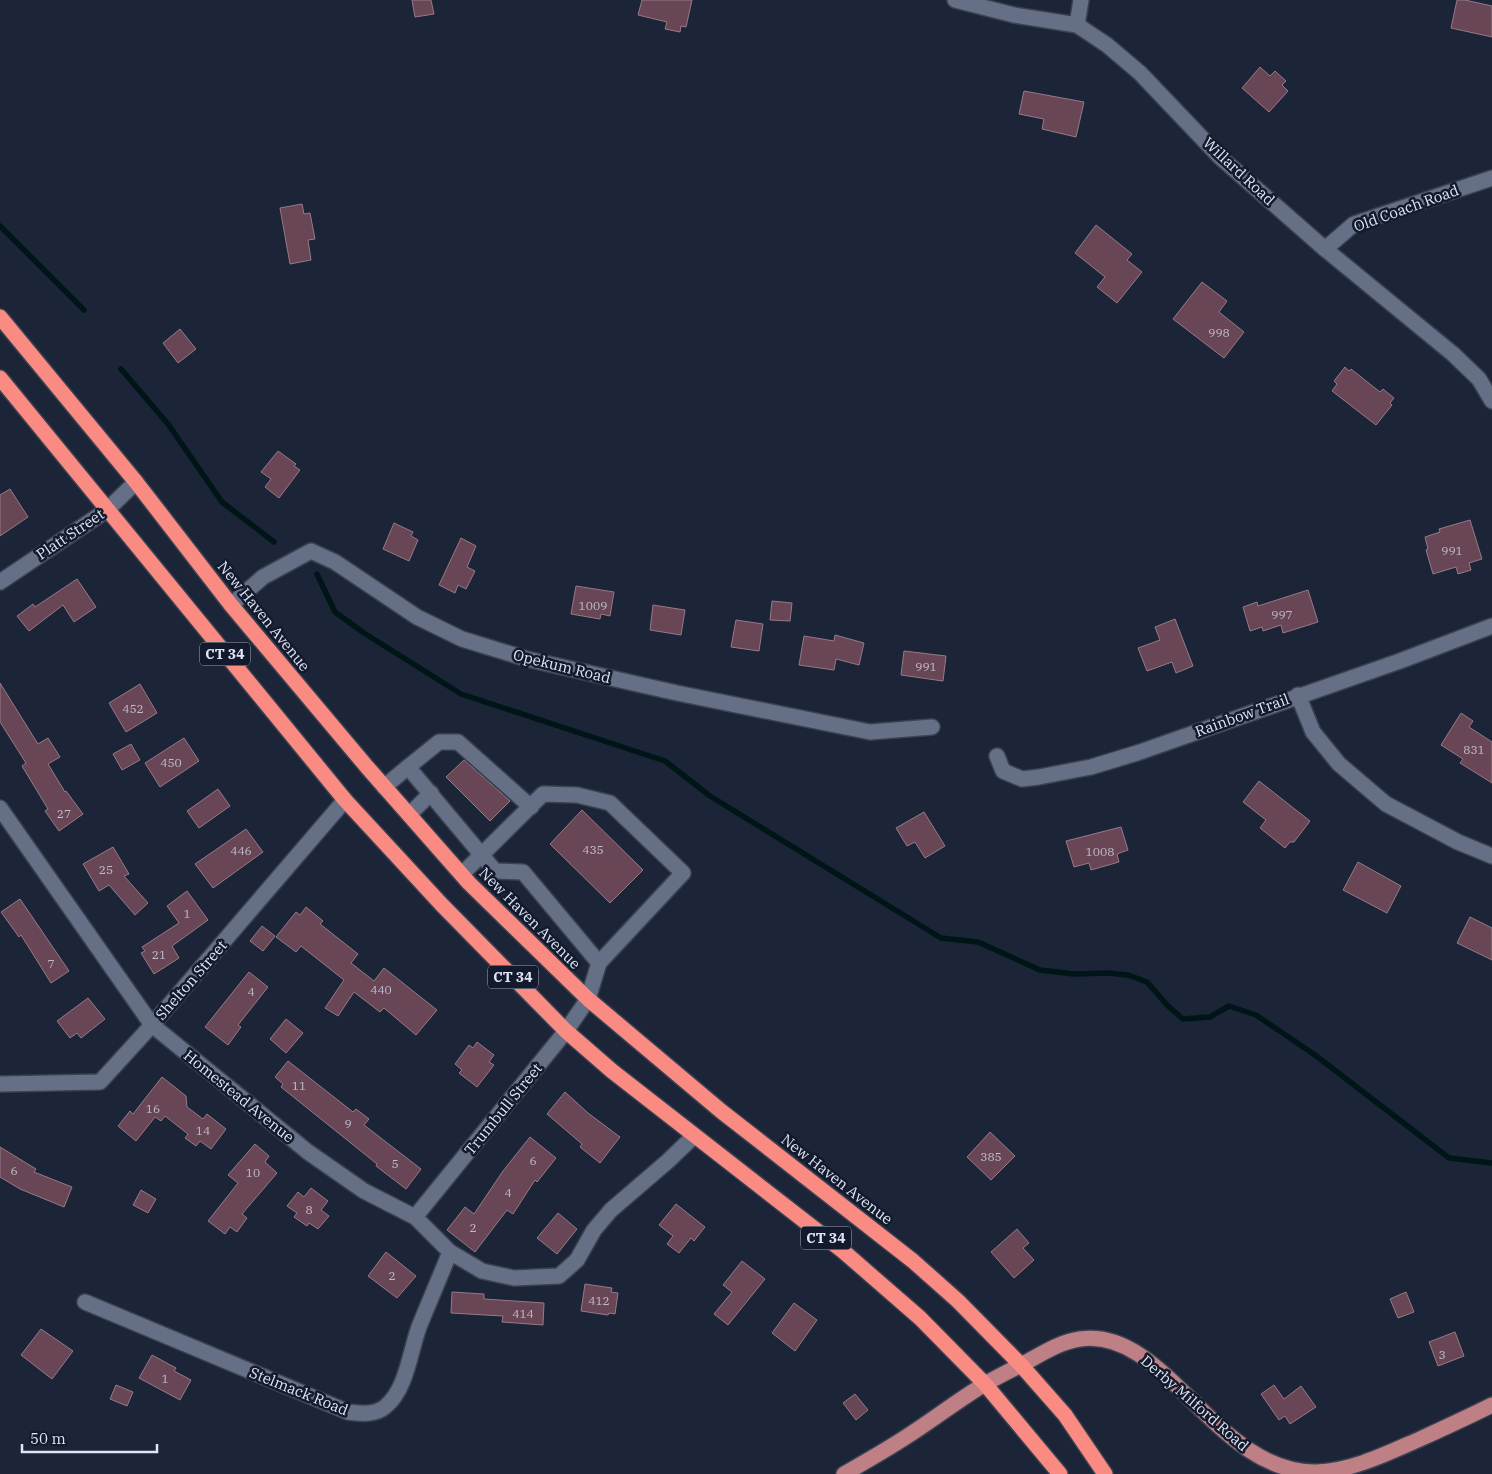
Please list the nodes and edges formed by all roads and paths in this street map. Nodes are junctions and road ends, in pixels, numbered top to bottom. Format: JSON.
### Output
{"nodes":[{"id":1,"x":955,"y":0,"type":"edge"},
{"id":2,"x":1082,"y":0,"type":"edge"},
{"id":3,"x":1077,"y":25,"type":"junction"},
{"id":4,"x":1492,"y":178,"type":"edge"},
{"id":5,"x":1325,"y":249,"type":"junction"},
{"id":6,"x":0,"y":316,"type":"edge"},
{"id":7,"x":0,"y":378,"type":"edge"},
{"id":8,"x":1492,"y":401,"type":"edge"},
{"id":9,"x":136,"y":482,"type":"junction"},
{"id":10,"x":107,"y":510,"type":"junction"},
{"id":11,"x":0,"y":582,"type":"edge"},
{"id":12,"x":231,"y":605,"type":"junction"},
{"id":13,"x":1492,"y":626,"type":"edge"},
{"id":14,"x":1298,"y":695,"type":"junction"},
{"id":15,"x":932,"y":727,"type":"dead end"},
{"id":16,"x":997,"y":756,"type":"dead end"},
{"id":17,"x":408,"y":767,"type":"junction"},
{"id":18,"x":384,"y":787,"type":"junction"},
{"id":19,"x":430,"y":794,"type":"junction"},
{"id":20,"x":345,"y":800,"type":"junction"},
{"id":21,"x":530,"y":807,"type":"junction"},
{"id":22,"x":0,"y":808,"type":"edge"},
{"id":23,"x":409,"y":815,"type":"junction"},
{"id":24,"x":482,"y":855,"type":"junction"},
{"id":25,"x":1492,"y":856,"type":"edge"},
{"id":26,"x":462,"y":874,"type":"junction"},
{"id":27,"x":599,"y":963,"type":"junction"},
{"id":28,"x":588,"y":999,"type":"junction"},
{"id":29,"x":152,"y":1025,"type":"junction"},
{"id":30,"x":566,"y":1031,"type":"junction"},
{"id":31,"x":0,"y":1084,"type":"edge"},
{"id":32,"x":694,"y":1136,"type":"junction"},
{"id":33,"x":415,"y":1217,"type":"junction"},
{"id":34,"x":450,"y":1252,"type":"junction"},
{"id":35,"x":85,"y":1302,"type":"dead end"},
{"id":36,"x":1021,"y":1365,"type":"junction"},
{"id":37,"x":984,"y":1384,"type":"junction"},
{"id":38,"x":1492,"y":1405,"type":"edge"},
{"id":39,"x":1279,"y":1470,"type":"edge"},
{"id":40,"x":844,"y":1474,"type":"edge"},
{"id":41,"x":1060,"y":1474,"type":"edge"},
{"id":42,"x":1105,"y":1474,"type":"edge"}],
"edges":[{"from":1,"to":3,"type":"street","name":"Willard Road"},
{"from":2,"to":3,"type":"street"},
{"from":3,"to":5,"type":"street","name":"Willard Road"},
{"from":4,"to":5,"type":"street","name":"Old Coach Road"},
{"from":5,"to":8,"type":"street","name":"Willard Road"},
{"from":6,"to":9,"type":"highway","name":"New Haven Avenue","number":"CT 34"},
{"from":7,"to":10,"type":"highway","number":"CT 34"},
{"from":9,"to":10,"type":"street","name":"Platt Street"},
{"from":9,"to":12,"type":"highway","name":"New Haven Avenue","number":"CT 34"},
{"from":10,"to":11,"type":"street","name":"Platt Street"},
{"from":10,"to":20,"type":"highway","number":"CT 34"},
{"from":12,"to":15,"type":"street","name":"Opekum Road"},
{"from":12,"to":18,"type":"highway","name":"New Haven Avenue","number":"CT 34"},
{"from":13,"to":14,"type":"street","name":"Rainbow Trail"},
{"from":14,"to":16,"type":"street","name":"Rainbow Trail"},
{"from":14,"to":25,"type":"street"},
{"from":17,"to":18,"type":"street"},
{"from":17,"to":19,"type":"street"},
{"from":17,"to":21,"type":"street"},
{"from":18,"to":23,"type":"highway","name":"New Haven Avenue","number":"CT 34"},
{"from":19,"to":23,"type":"street"},
{"from":19,"to":24,"type":"street"},
{"from":20,"to":29,"type":"street","name":"Shelton Street"},
{"from":20,"to":30,"type":"highway","number":"CT 34"},
{"from":21,"to":24,"type":"street"},
{"from":21,"to":27,"type":"street"},
{"from":22,"to":29,"type":"street","name":"Homestead Avenue"},
{"from":23,"to":26,"type":"highway","name":"New Haven Avenue","number":"CT 34"},
{"from":24,"to":26,"type":"street"},
{"from":24,"to":27,"type":"street"},
{"from":26,"to":28,"type":"highway","name":"New Haven Avenue","number":"CT 34"},
{"from":27,"to":28,"type":"street","name":"Trumbull Street"},
{"from":28,"to":30,"type":"street","name":"Trumbull Street"},
{"from":28,"to":36,"type":"highway","name":"New Haven Avenue","number":"CT 34"},
{"from":29,"to":31,"type":"street","name":"Shelton Street"},
{"from":29,"to":33,"type":"street","name":"Homestead Avenue"},
{"from":30,"to":32,"type":"highway","number":"CT 34"},
{"from":30,"to":33,"type":"street","name":"Trumbull Street"},
{"from":32,"to":34,"type":"street","name":"Homestead Avenue"},
{"from":32,"to":37,"type":"highway","number":"CT 34"},
{"from":33,"to":34,"type":"street","name":"Homestead Avenue"},
{"from":34,"to":35,"type":"street","name":"Stelmack Road"},
{"from":36,"to":37,"type":"main road","name":"Derby Milford Road"},
{"from":36,"to":39,"type":"main road","name":"Derby Milford Road"},
{"from":36,"to":42,"type":"highway","name":"New Haven Avenue","number":"CT 34"},
{"from":37,"to":40,"type":"main road","name":"Derby Milford Road"},
{"from":37,"to":41,"type":"highway","number":"CT 34"},
{"from":38,"to":39,"type":"main road","name":"Derby Milford Road"}]}
